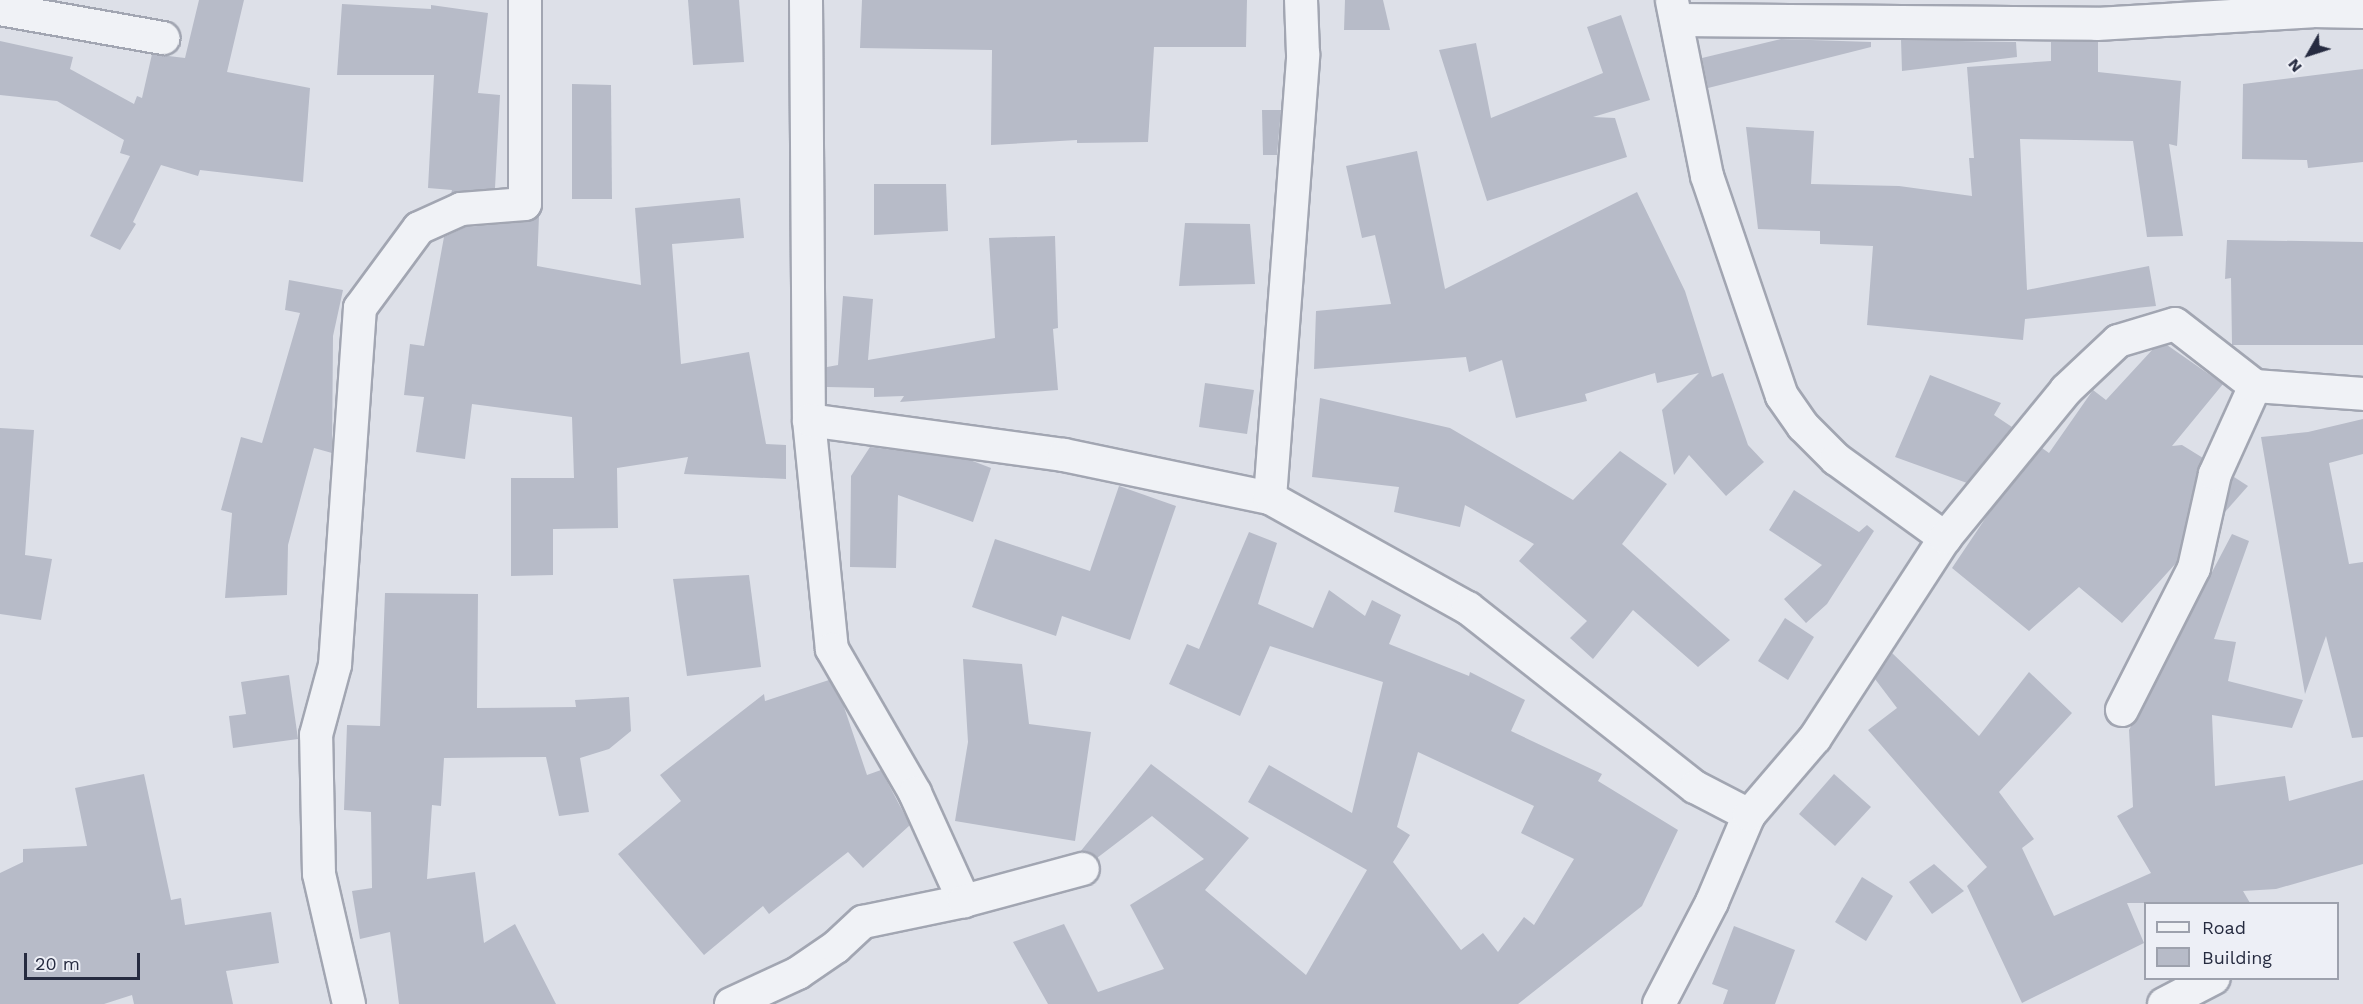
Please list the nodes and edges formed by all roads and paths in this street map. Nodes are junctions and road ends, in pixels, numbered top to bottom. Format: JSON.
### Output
{"nodes":[{"id":1,"x":525,"y":0,"type":"edge"},
{"id":2,"x":806,"y":0,"type":"edge"},
{"id":3,"x":1301,"y":0,"type":"edge"},
{"id":4,"x":2313,"y":5,"type":"edge"},
{"id":5,"x":0,"y":9,"type":"edge"},
{"id":6,"x":1675,"y":10,"type":"edge"},
{"id":7,"x":2363,"y":12,"type":"edge"},
{"id":8,"x":163,"y":38,"type":"dead end"},
{"id":9,"x":2255,"y":386,"type":"junction"},
{"id":10,"x":2363,"y":394,"type":"edge"},
{"id":11,"x":809,"y":420,"type":"junction"},
{"id":12,"x":1270,"y":498,"type":"junction"},
{"id":13,"x":1945,"y":538,"type":"junction"},
{"id":14,"x":2122,"y":710,"type":"dead end"},
{"id":15,"x":1749,"y":815,"type":"junction"},
{"id":16,"x":1083,"y":869,"type":"dead end"},
{"id":17,"x":964,"y":901,"type":"junction"},
{"id":18,"x":2210,"y":980,"type":"edge"},
{"id":19,"x":349,"y":1004,"type":"edge"},
{"id":20,"x":731,"y":1004,"type":"edge"},
{"id":21,"x":1659,"y":1004,"type":"edge"},
{"id":22,"x":2164,"y":1004,"type":"edge"}],
"edges":[{"from":1,"to":19,"type":"street"},
{"from":2,"to":11,"type":"street"},
{"from":3,"to":12,"type":"street"},
{"from":4,"to":6,"type":"street"},
{"from":4,"to":7,"type":"street"},
{"from":5,"to":8,"type":"street"},
{"from":6,"to":13,"type":"street"},
{"from":9,"to":10,"type":"street"},
{"from":9,"to":13,"type":"street"},
{"from":9,"to":14,"type":"street"},
{"from":11,"to":12,"type":"street"},
{"from":11,"to":17,"type":"street"},
{"from":12,"to":15,"type":"street"},
{"from":13,"to":15,"type":"street"},
{"from":15,"to":21,"type":"street"},
{"from":16,"to":17,"type":"street"},
{"from":17,"to":20,"type":"street"},
{"from":18,"to":22,"type":"street"}]}
